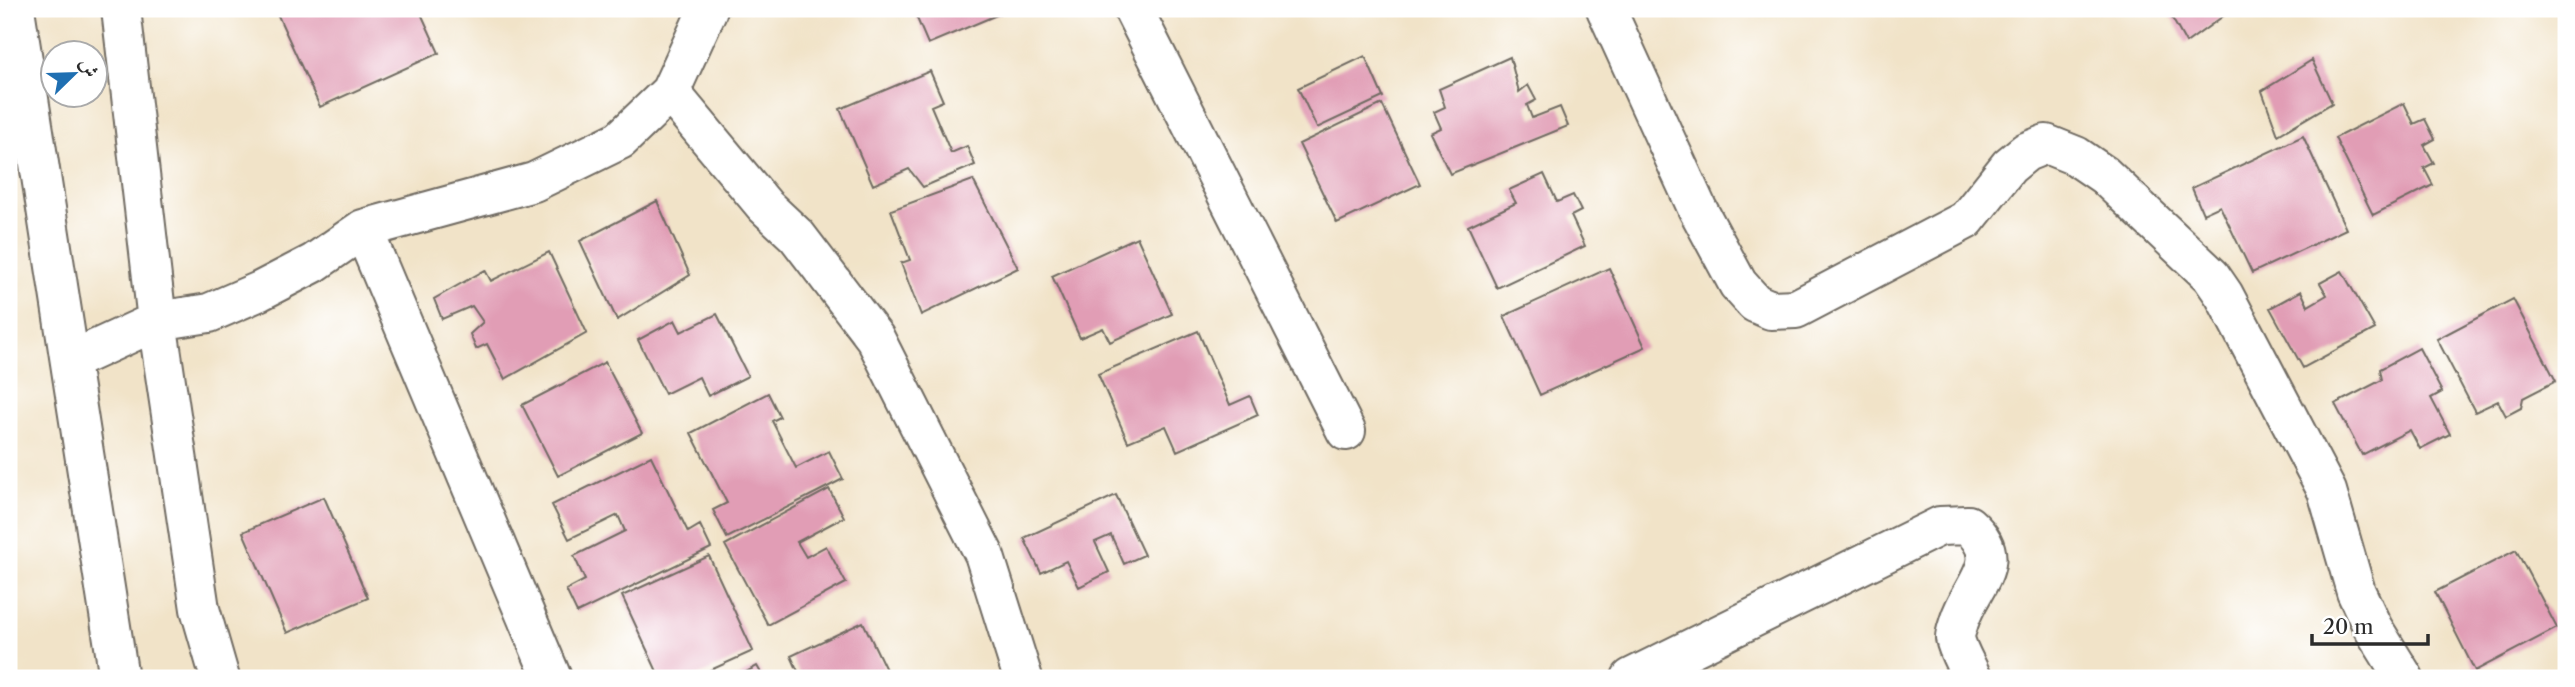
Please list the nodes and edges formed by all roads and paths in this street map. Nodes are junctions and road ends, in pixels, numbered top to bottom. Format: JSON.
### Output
{"nodes":[{"id":1,"x":15,"y":9,"type":"edge"},
{"id":2,"x":121,"y":9,"type":"edge"},
{"id":3,"x":708,"y":9,"type":"edge"},
{"id":4,"x":1133,"y":9,"type":"edge"},
{"id":5,"x":1606,"y":9,"type":"edge"},
{"id":6,"x":670,"y":92,"type":"junction"},
{"id":7,"x":363,"y":229,"type":"junction"},
{"id":8,"x":158,"y":321,"type":"junction"},
{"id":9,"x":70,"y":361,"type":"junction"},
{"id":10,"x":1346,"y":431,"type":"dead end"},
{"id":11,"x":120,"y":678,"type":"edge"},
{"id":12,"x":220,"y":678,"type":"edge"},
{"id":13,"x":552,"y":678,"type":"edge"},
{"id":14,"x":1023,"y":678,"type":"edge"},
{"id":15,"x":1631,"y":678,"type":"edge"},
{"id":16,"x":1972,"y":678,"type":"edge"},
{"id":17,"x":2404,"y":678,"type":"edge"}],
"edges":[{"from":1,"to":9,"type":"street"},
{"from":2,"to":8,"type":"street"},
{"from":3,"to":6,"type":"street"},
{"from":4,"to":10,"type":"street"},
{"from":5,"to":17,"type":"street"},
{"from":6,"to":7,"type":"street"},
{"from":6,"to":14,"type":"street"},
{"from":7,"to":8,"type":"street"},
{"from":7,"to":13,"type":"street"},
{"from":8,"to":9,"type":"street"},
{"from":8,"to":12,"type":"street"},
{"from":9,"to":11,"type":"street"},
{"from":15,"to":16,"type":"street"}]}
